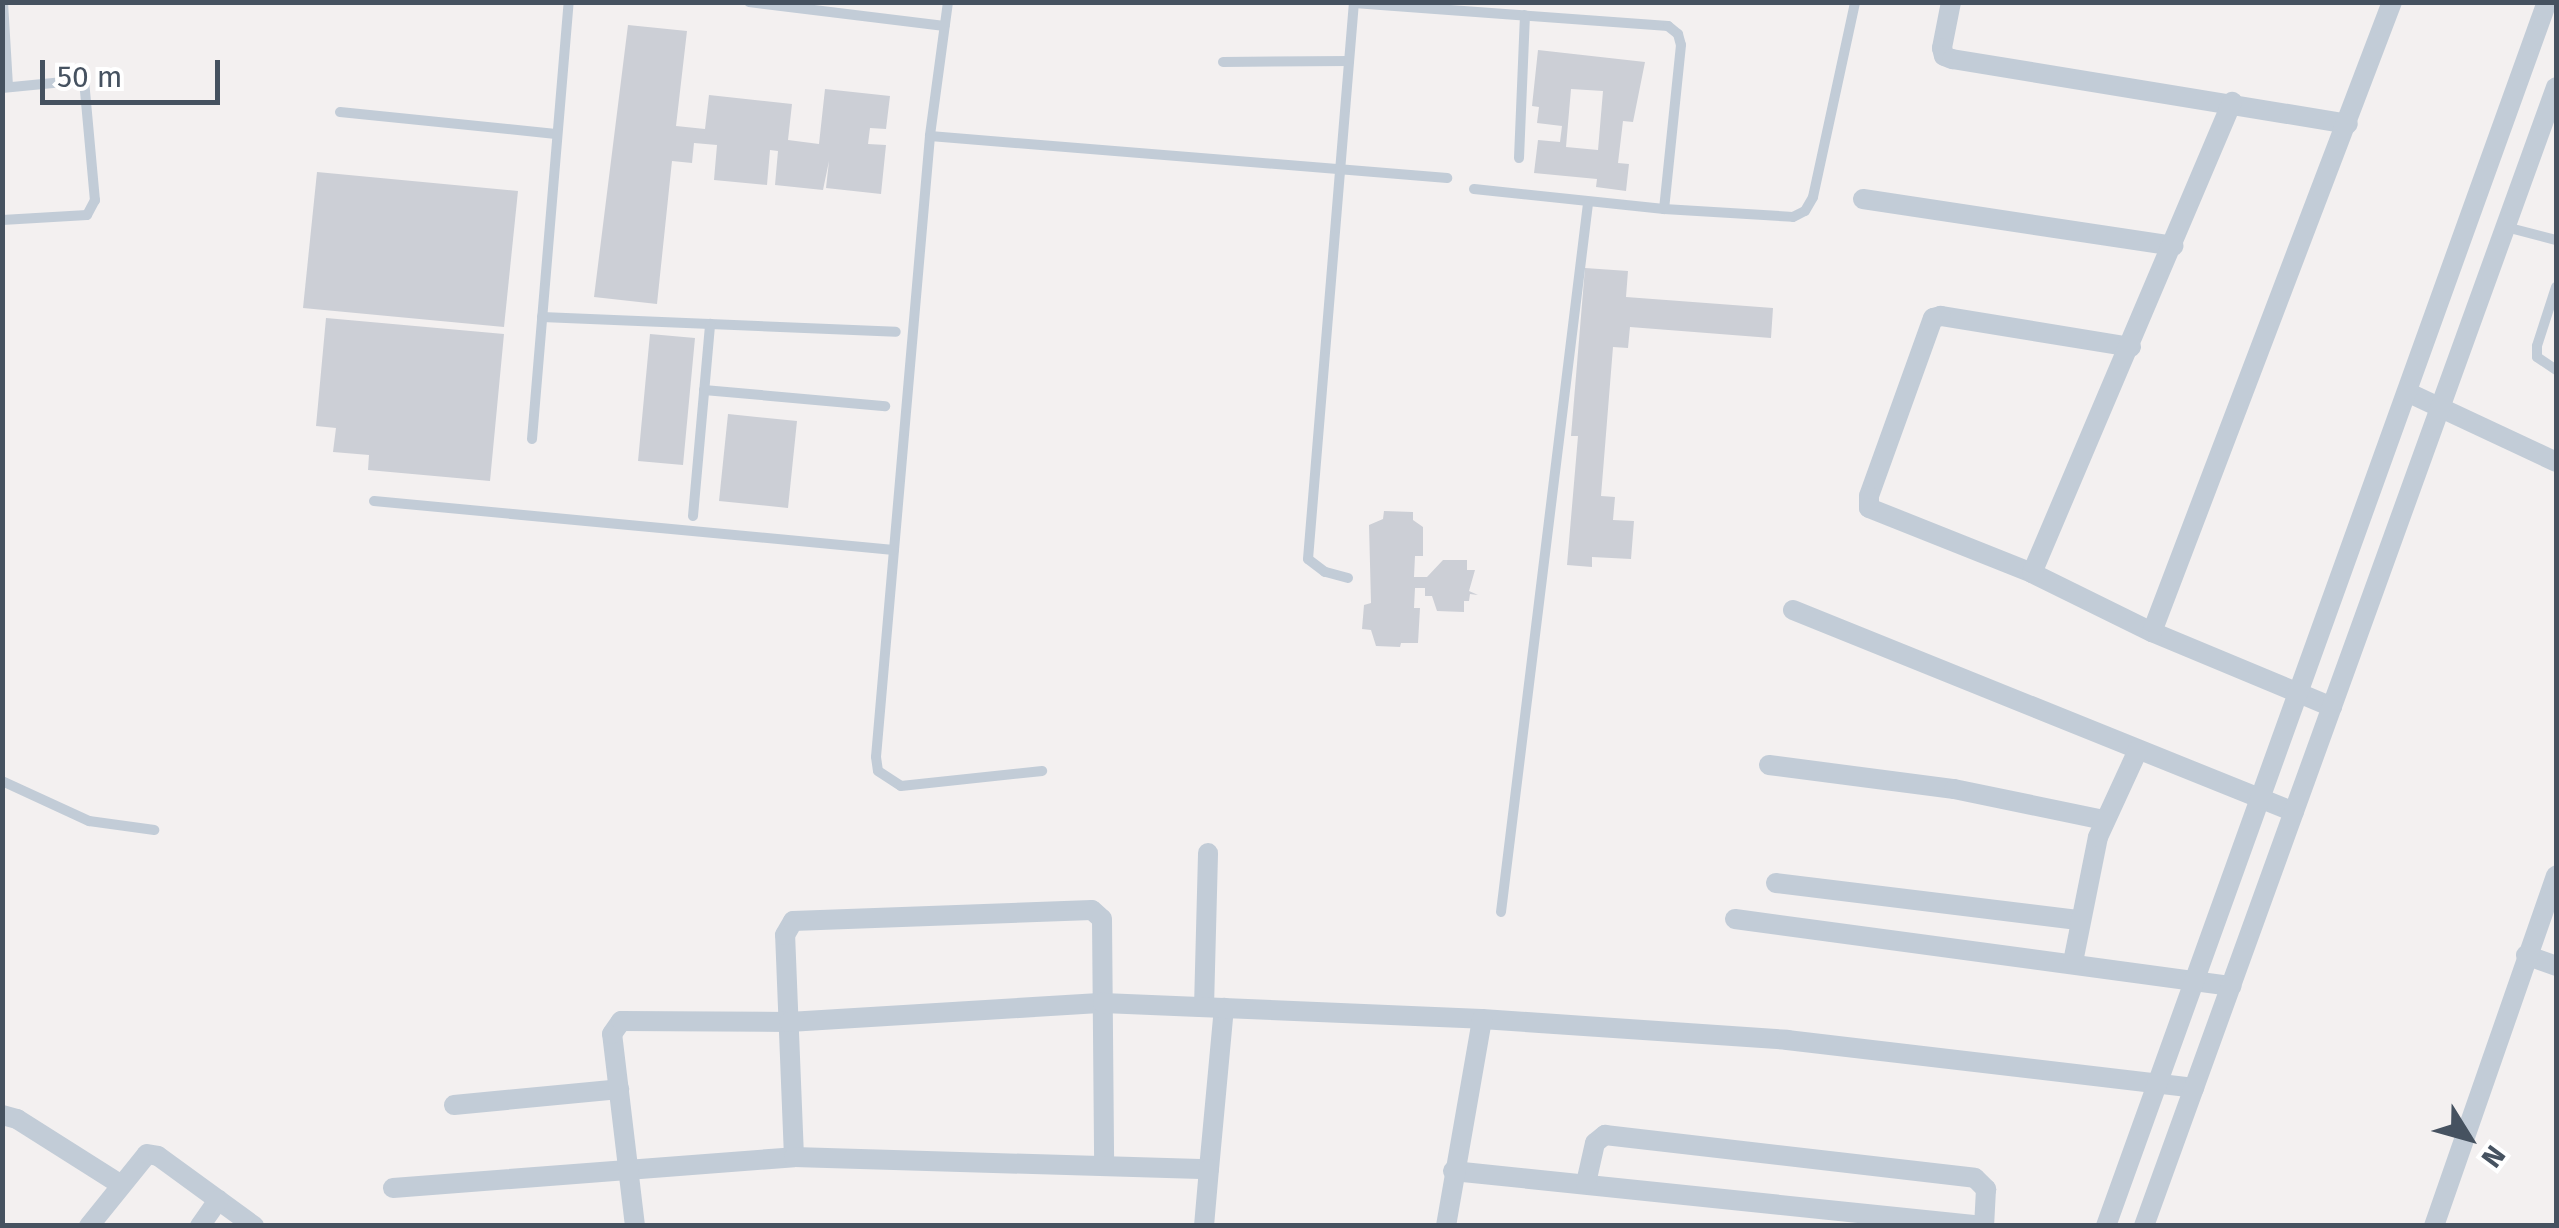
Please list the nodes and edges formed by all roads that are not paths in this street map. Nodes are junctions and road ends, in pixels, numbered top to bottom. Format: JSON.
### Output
{"nodes":[{"id":1,"x":3,"y":2,"type":"edge"},
{"id":2,"x":569,"y":2,"type":"edge"},
{"id":3,"x":749,"y":2,"type":"edge"},
{"id":4,"x":948,"y":2,"type":"edge"},
{"id":5,"x":1855,"y":2,"type":"edge"},
{"id":6,"x":1951,"y":2,"type":"edge"},
{"id":7,"x":2392,"y":2,"type":"edge"},
{"id":8,"x":2547,"y":2,"type":"edge"},
{"id":9,"x":1354,"y":3,"type":"edge"},
{"id":10,"x":1525,"y":14,"type":"junction"},
{"id":11,"x":945,"y":26,"type":"junction"},
{"id":12,"x":1349,"y":61,"type":"junction"},
{"id":13,"x":1223,"y":62,"type":"dead end"},
{"id":14,"x":5,"y":87,"type":"edge"},
{"id":15,"x":2556,"y":87,"type":"edge"},
{"id":16,"x":2232,"y":102,"type":"junction"},
{"id":17,"x":340,"y":112,"type":"dead end"},
{"id":18,"x":2348,"y":124,"type":"junction"},
{"id":19,"x":556,"y":134,"type":"junction"},
{"id":20,"x":930,"y":136,"type":"junction"},
{"id":21,"x":1519,"y":158,"type":"dead end"},
{"id":22,"x":1338,"y":172,"type":"junction"},
{"id":23,"x":1447,"y":178,"type":"dead end"},
{"id":24,"x":1474,"y":188,"type":"dead end"},
{"id":25,"x":1863,"y":199,"type":"dead end"},
{"id":26,"x":1588,"y":203,"type":"junction"},
{"id":27,"x":1664,"y":209,"type":"junction"},
{"id":28,"x":2,"y":220,"type":"edge"},
{"id":29,"x":2506,"y":227,"type":"junction"},
{"id":30,"x":2556,"y":240,"type":"edge"},
{"id":31,"x":2173,"y":246,"type":"junction"},
{"id":32,"x":2556,"y":288,"type":"edge"},
{"id":33,"x":542,"y":317,"type":"junction"},
{"id":34,"x":710,"y":324,"type":"junction"},
{"id":35,"x":896,"y":332,"type":"dead end"},
{"id":36,"x":2132,"y":347,"type":"junction"},
{"id":37,"x":2556,"y":370,"type":"edge"},
{"id":38,"x":704,"y":390,"type":"junction"},
{"id":39,"x":2409,"y":393,"type":"junction"},
{"id":40,"x":885,"y":406,"type":"dead end"},
{"id":41,"x":2441,"y":407,"type":"junction"},
{"id":42,"x":532,"y":439,"type":"dead end"},
{"id":43,"x":2556,"y":462,"type":"edge"},
{"id":44,"x":374,"y":501,"type":"dead end"},
{"id":45,"x":694,"y":516,"type":"dead end"},
{"id":46,"x":894,"y":550,"type":"junction"},
{"id":47,"x":2032,"y":573,"type":"junction"},
{"id":48,"x":1348,"y":578,"type":"dead end"},
{"id":49,"x":1793,"y":610,"type":"dead end"},
{"id":50,"x":2152,"y":632,"type":"junction"},
{"id":51,"x":2300,"y":694,"type":"junction"},
{"id":52,"x":2332,"y":707,"type":"junction"},
{"id":53,"x":2138,"y":750,"type":"junction"},
{"id":54,"x":1769,"y":766,"type":"dead end"},
{"id":55,"x":1042,"y":771,"type":"dead end"},
{"id":56,"x":2,"y":781,"type":"edge"},
{"id":57,"x":2262,"y":799,"type":"junction"},
{"id":58,"x":2294,"y":812,"type":"junction"},
{"id":59,"x":2104,"y":820,"type":"junction"},
{"id":60,"x":154,"y":830,"type":"dead end"},
{"id":61,"x":1208,"y":853,"type":"dead end"},
{"id":62,"x":2556,"y":876,"type":"edge"},
{"id":63,"x":1776,"y":883,"type":"dead end"},
{"id":64,"x":1500,"y":912,"type":"dead end"},
{"id":65,"x":1735,"y":919,"type":"dead end"},
{"id":66,"x":2078,"y":920,"type":"junction"},
{"id":67,"x":2526,"y":956,"type":"junction"},
{"id":68,"x":2073,"y":962,"type":"junction"},
{"id":69,"x":2556,"y":966,"type":"edge"},
{"id":70,"x":2196,"y":981,"type":"junction"},
{"id":71,"x":2231,"y":986,"type":"junction"},
{"id":72,"x":1103,"y":1003,"type":"junction"},
{"id":73,"x":1214,"y":1008,"type":"junction"},
{"id":74,"x":1482,"y":1019,"type":"junction"},
{"id":75,"x":789,"y":1022,"type":"junction"},
{"id":76,"x":2156,"y":1083,"type":"junction"},
{"id":77,"x":2194,"y":1088,"type":"junction"},
{"id":78,"x":620,"y":1089,"type":"junction"},
{"id":79,"x":454,"y":1105,"type":"dead end"},
{"id":80,"x":2,"y":1115,"type":"edge"},
{"id":81,"x":794,"y":1157,"type":"junction"},
{"id":82,"x":1104,"y":1163,"type":"junction"},
{"id":83,"x":1209,"y":1170,"type":"junction"},
{"id":84,"x":630,"y":1171,"type":"junction"},
{"id":85,"x":1453,"y":1172,"type":"junction"},
{"id":86,"x":1586,"y":1183,"type":"junction"},
{"id":87,"x":120,"y":1184,"type":"junction"},
{"id":88,"x":393,"y":1188,"type":"dead end"},
{"id":89,"x":218,"y":1200,"type":"junction"},
{"id":90,"x":89,"y":1226,"type":"edge"},
{"id":91,"x":200,"y":1226,"type":"edge"},
{"id":92,"x":254,"y":1226,"type":"edge"},
{"id":93,"x":635,"y":1226,"type":"edge"},
{"id":94,"x":1204,"y":1226,"type":"edge"},
{"id":95,"x":1446,"y":1226,"type":"edge"},
{"id":96,"x":1984,"y":1226,"type":"edge"},
{"id":97,"x":2106,"y":1226,"type":"edge"},
{"id":98,"x":2144,"y":1226,"type":"edge"},
{"id":99,"x":2434,"y":1226,"type":"edge"}],
"edges":[{"from":1,"to":14,"type":"lane"},
{"from":2,"to":19,"type":"lane"},
{"from":3,"to":11,"type":"lane"},
{"from":4,"to":11,"type":"lane"},
{"from":5,"to":27,"type":"lane"},
{"from":6,"to":16,"type":"street"},
{"from":7,"to":18,"type":"street"},
{"from":8,"to":39,"type":"street"},
{"from":9,"to":10,"type":"lane"},
{"from":9,"to":12,"type":"lane"},
{"from":10,"to":21,"type":"lane"},
{"from":10,"to":27,"type":"lane"},
{"from":11,"to":20,"type":"lane"},
{"from":12,"to":13,"type":"lane"},
{"from":12,"to":22,"type":"lane"},
{"from":14,"to":28,"type":"lane"},
{"from":15,"to":29,"type":"street"},
{"from":16,"to":18,"type":"street"},
{"from":16,"to":31,"type":"street"},
{"from":17,"to":19,"type":"lane"},
{"from":18,"to":50,"type":"street"},
{"from":19,"to":33,"type":"lane"},
{"from":20,"to":22,"type":"lane"},
{"from":20,"to":46,"type":"lane"},
{"from":22,"to":23,"type":"lane"},
{"from":22,"to":48,"type":"lane"},
{"from":24,"to":26,"type":"lane"},
{"from":25,"to":31,"type":"street"},
{"from":26,"to":27,"type":"lane"},
{"from":26,"to":64,"type":"lane"},
{"from":29,"to":30,"type":"lane"},
{"from":29,"to":41,"type":"street"},
{"from":31,"to":36,"type":"street"},
{"from":32,"to":37,"type":"lane"},
{"from":33,"to":34,"type":"lane"},
{"from":33,"to":42,"type":"lane"},
{"from":34,"to":35,"type":"lane"},
{"from":34,"to":38,"type":"lane"},
{"from":36,"to":47,"type":"street"},
{"from":36,"to":47,"type":"street"},
{"from":38,"to":40,"type":"lane"},
{"from":38,"to":45,"type":"lane"},
{"from":39,"to":41,"type":"street"},
{"from":39,"to":51,"type":"street"},
{"from":41,"to":43,"type":"street"},
{"from":41,"to":52,"type":"street"},
{"from":44,"to":46,"type":"lane"},
{"from":46,"to":55,"type":"lane"},
{"from":47,"to":50,"type":"street"},
{"from":49,"to":53,"type":"street"},
{"from":50,"to":51,"type":"street"},
{"from":51,"to":52,"type":"street"},
{"from":51,"to":57,"type":"street"},
{"from":52,"to":58,"type":"street"},
{"from":53,"to":57,"type":"street"},
{"from":53,"to":59,"type":"street"},
{"from":54,"to":59,"type":"street"},
{"from":56,"to":60,"type":"lane"},
{"from":57,"to":58,"type":"street"},
{"from":57,"to":70,"type":"street"},
{"from":58,"to":71,"type":"street"},
{"from":59,"to":66,"type":"street"},
{"from":61,"to":73,"type":"street"},
{"from":62,"to":67,"type":"street"},
{"from":63,"to":66,"type":"street"},
{"from":65,"to":68,"type":"street"},
{"from":66,"to":68,"type":"street"},
{"from":67,"to":69,"type":"street"},
{"from":67,"to":99,"type":"street"},
{"from":68,"to":70,"type":"street"},
{"from":70,"to":71,"type":"street"},
{"from":70,"to":76,"type":"street"},
{"from":71,"to":77,"type":"street"},
{"from":72,"to":73,"type":"street"},
{"from":72,"to":75,"type":"street"},
{"from":72,"to":75,"type":"street"},
{"from":72,"to":82,"type":"street"},
{"from":73,"to":74,"type":"street"},
{"from":73,"to":83,"type":"street"},
{"from":74,"to":76,"type":"street"},
{"from":74,"to":85,"type":"street"},
{"from":75,"to":78,"type":"street"},
{"from":75,"to":81,"type":"street"},
{"from":76,"to":77,"type":"street"},
{"from":76,"to":97,"type":"street"},
{"from":77,"to":98,"type":"street"},
{"from":78,"to":79,"type":"street"},
{"from":78,"to":84,"type":"street"},
{"from":80,"to":87,"type":"street"},
{"from":81,"to":82,"type":"street"},
{"from":81,"to":84,"type":"street"},
{"from":82,"to":83,"type":"street"},
{"from":83,"to":94,"type":"street"},
{"from":84,"to":88,"type":"street"},
{"from":84,"to":93,"type":"street"},
{"from":85,"to":86,"type":"street"},
{"from":85,"to":95,"type":"street"},
{"from":86,"to":96,"type":"street"},
{"from":86,"to":96,"type":"street"},
{"from":87,"to":89,"type":"street"},
{"from":87,"to":90,"type":"street"},
{"from":89,"to":91,"type":"street"},
{"from":89,"to":92,"type":"street"}]}
